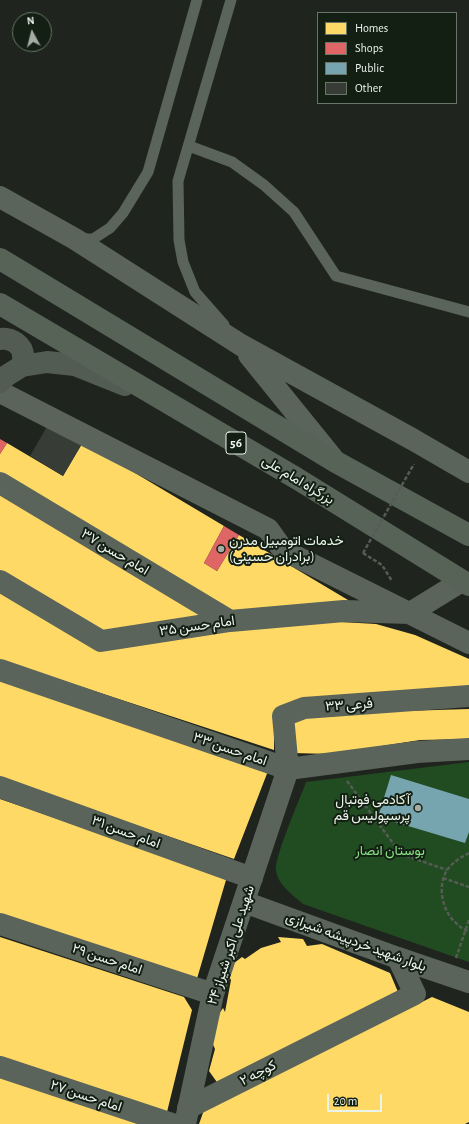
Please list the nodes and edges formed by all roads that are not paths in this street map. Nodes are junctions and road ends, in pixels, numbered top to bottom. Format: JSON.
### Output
{"nodes":[{"id":1,"x":197,"y":0,"type":"edge"},
{"id":2,"x":231,"y":0,"type":"edge"},
{"id":3,"x":189,"y":146,"type":"junction"},
{"id":4,"x":0,"y":197,"type":"edge"},
{"id":5,"x":75,"y":239,"type":"junction"},
{"id":6,"x":0,"y":259,"type":"edge"},
{"id":7,"x":0,"y":304,"type":"edge"},
{"id":8,"x":469,"y":312,"type":"edge"},
{"id":9,"x":0,"y":339,"type":"edge"},
{"id":10,"x":241,"y":345,"type":"junction"},
{"id":11,"x":22,"y":366,"type":"junction"},
{"id":12,"x":0,"y":382,"type":"edge"},
{"id":13,"x":0,"y":392,"type":"edge"},
{"id":14,"x":160,"y":398,"type":"junction"},
{"id":15,"x":336,"y":462,"type":"junction"},
{"id":16,"x":469,"y":472,"type":"edge"},
{"id":17,"x":0,"y":483,"type":"edge"},
{"id":18,"x":469,"y":535,"type":"edge"},
{"id":19,"x":0,"y":581,"type":"edge"},
{"id":20,"x":465,"y":583,"type":"edge"},
{"id":21,"x":410,"y":613,"type":"junction"},
{"id":22,"x":230,"y":621,"type":"junction"},
{"id":23,"x":469,"y":643,"type":"edge"},
{"id":24,"x":0,"y":670,"type":"edge"},
{"id":25,"x":469,"y":696,"type":"edge"},
{"id":26,"x":469,"y":749,"type":"edge"},
{"id":27,"x":288,"y":769,"type":"junction"},
{"id":28,"x":0,"y":787,"type":"edge"},
{"id":29,"x":252,"y":878,"type":"junction"},
{"id":30,"x":244,"y":902,"type":"junction"},
{"id":31,"x":0,"y":924,"type":"edge"},
{"id":32,"x":398,"y":958,"type":"junction"},
{"id":33,"x":460,"y":979,"type":"edge"},
{"id":34,"x":213,"y":994,"type":"junction"},
{"id":35,"x":0,"y":1067,"type":"edge"},
{"id":36,"x":187,"y":1116,"type":"edge"},
{"id":37,"x":143,"y":1119,"type":"edge"},
{"id":38,"x":172,"y":1124,"type":"edge"}],
"edges":[{"from":1,"to":5,"type":"lane"},
{"from":2,"to":3,"type":"lane"},
{"from":3,"to":8,"type":"lane"},
{"from":3,"to":10,"type":"lane"},
{"from":4,"to":5,"type":"street"},
{"from":5,"to":10,"type":"street"},
{"from":6,"to":15,"type":"highway","number":"56"},
{"from":7,"to":14,"type":"highway","name":"بزرگراه امام علی","number":"56"},
{"from":9,"to":11,"type":"main road"},
{"from":10,"to":15,"type":"street"},
{"from":10,"to":16,"type":"street"},
{"from":11,"to":12,"type":"main road"},
{"from":11,"to":14,"type":"main road"},
{"from":13,"to":21,"type":"street"},
{"from":14,"to":20,"type":"highway","name":"بزرگراه امام علی","number":"56"},
{"from":15,"to":18,"type":"highway","number":"56"},
{"from":17,"to":22,"type":"street","name":"امام حسن ۳۷"},
{"from":19,"to":22,"type":"street","name":"امام حسن ۳۵"},
{"from":20,"to":21,"type":"street"},
{"from":21,"to":22,"type":"street","name":"امام حسن ۳۵"},
{"from":21,"to":23,"type":"street"},
{"from":24,"to":27,"type":"street","name":"امام حسن ۳۳"},
{"from":25,"to":27,"type":"street","name":"فرعی ۳۳"},
{"from":26,"to":27,"type":"street","name":"امام حسن ۳۳"},
{"from":27,"to":29,"type":"street","name":"شهید علی اکبر شیراز ۲۴"},
{"from":28,"to":29,"type":"street","name":"امام حسن ۳۱"},
{"from":29,"to":30,"type":"street","name":"شهید علی اکبر شیراز ۲۴"},
{"from":30,"to":32,"type":"street","name":"بلوار شهید خردپیشه شیرازی"},
{"from":30,"to":34,"type":"street","name":"شهید علی اکبر شیراز ۲۴"},
{"from":31,"to":34,"type":"street","name":"امام حسن ۲۹"},
{"from":32,"to":33,"type":"street","name":"بلوار شهید خردپیشه شیرازی"},
{"from":32,"to":36,"type":"street","name":"کوچه ۲"},
{"from":34,"to":36,"type":"street","name":"شهید علی اکبر شیراز ۲۴"},
{"from":35,"to":37,"type":"street","name":"امام حسن ۲۷"},
{"from":37,"to":38,"type":"street","name":"امام حسن ۲۷"}]}
